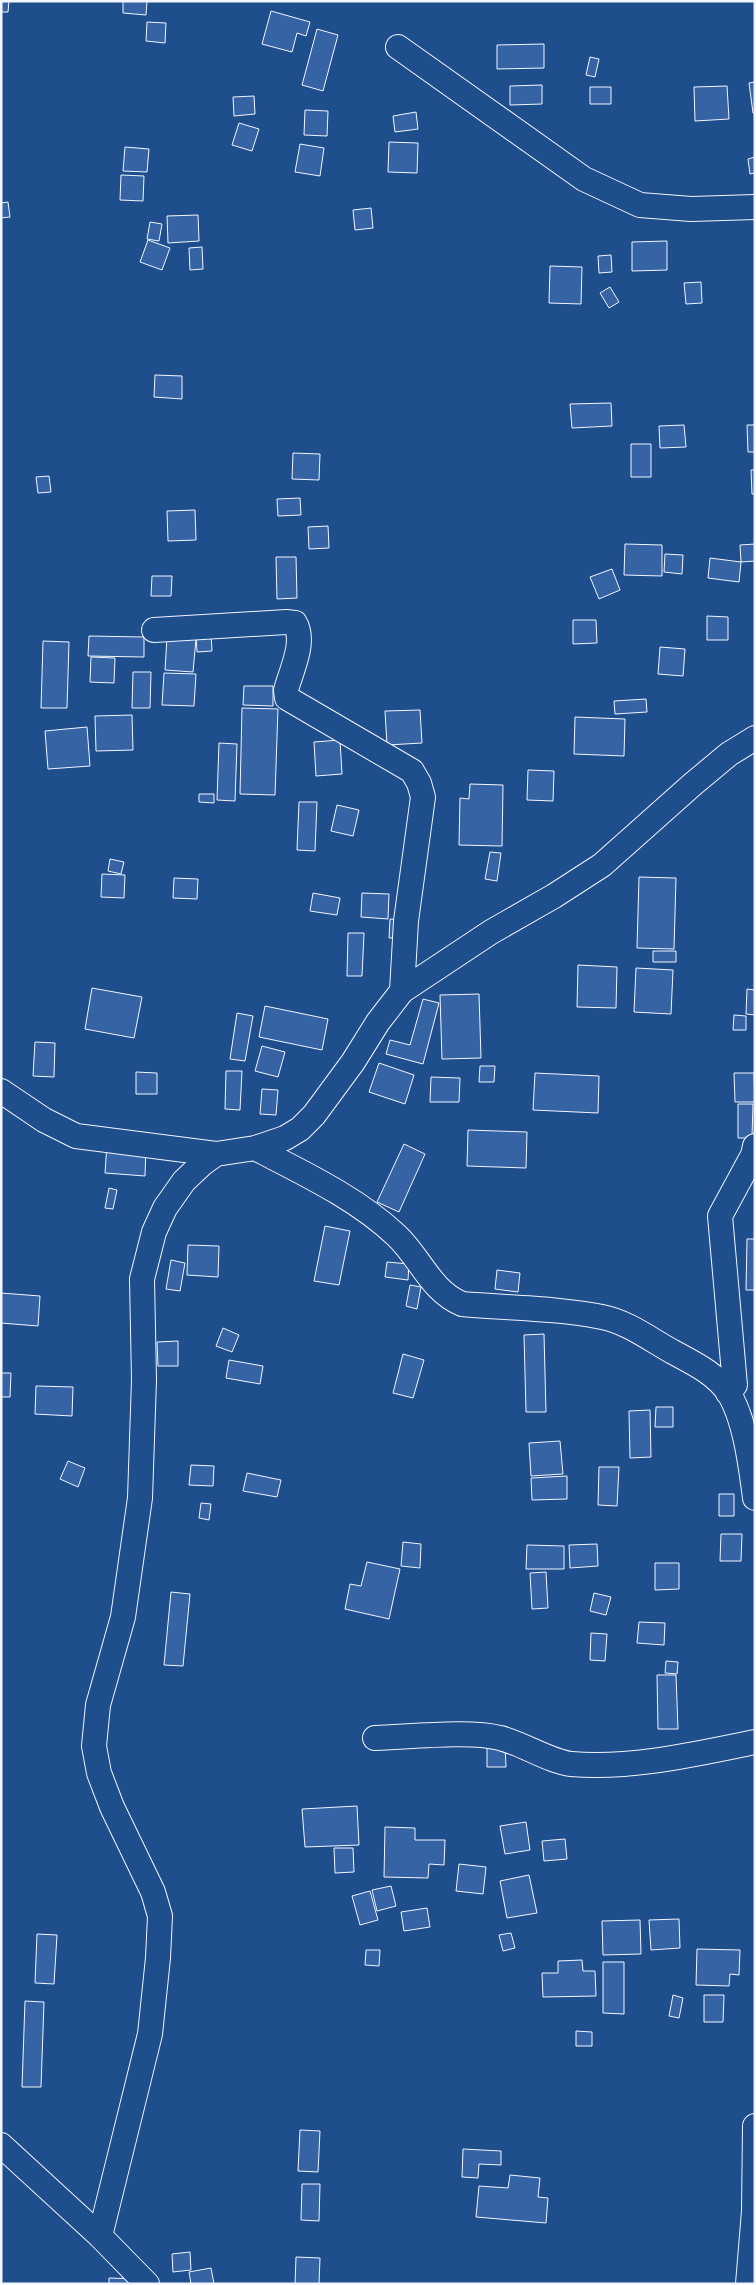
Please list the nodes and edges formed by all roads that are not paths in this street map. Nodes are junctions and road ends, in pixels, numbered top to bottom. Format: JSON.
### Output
{"nodes":[{"id":1,"x":398,"y":47,"type":"dead end"},
{"id":2,"x":755,"y":207,"type":"edge"},
{"id":3,"x":154,"y":630,"type":"dead end"},
{"id":4,"x":753,"y":742,"type":"edge"},
{"id":5,"x":402,"y":991,"type":"junction"},
{"id":6,"x":1,"y":1091,"type":"edge"},
{"id":7,"x":755,"y":1146,"type":"edge"},
{"id":8,"x":255,"y":1148,"type":"junction"},
{"id":9,"x":216,"y":1154,"type":"junction"},
{"id":10,"x":728,"y":1393,"type":"junction"},
{"id":11,"x":755,"y":1498,"type":"edge"},
{"id":12,"x":375,"y":1738,"type":"dead end"},
{"id":13,"x":755,"y":1742,"type":"edge"},
{"id":14,"x":755,"y":2126,"type":"edge"},
{"id":15,"x":1,"y":2145,"type":"edge"},
{"id":16,"x":754,"y":2211,"type":"edge"},
{"id":17,"x":100,"y":2236,"type":"junction"},
{"id":18,"x":147,"y":2284,"type":"edge"},
{"id":19,"x":748,"y":2284,"type":"edge"}],
"edges":[{"from":1,"to":2,"type":"street"},
{"from":3,"to":5,"type":"street"},
{"from":4,"to":5,"type":"street"},
{"from":5,"to":8,"type":"street"},
{"from":6,"to":9,"type":"street"},
{"from":7,"to":10,"type":"street"},
{"from":8,"to":9,"type":"street"},
{"from":8,"to":10,"type":"street"},
{"from":9,"to":17,"type":"street"},
{"from":10,"to":11,"type":"street"},
{"from":12,"to":13,"type":"street"},
{"from":14,"to":16,"type":"street"},
{"from":15,"to":17,"type":"street"},
{"from":16,"to":19,"type":"street"},
{"from":17,"to":18,"type":"street"}]}
